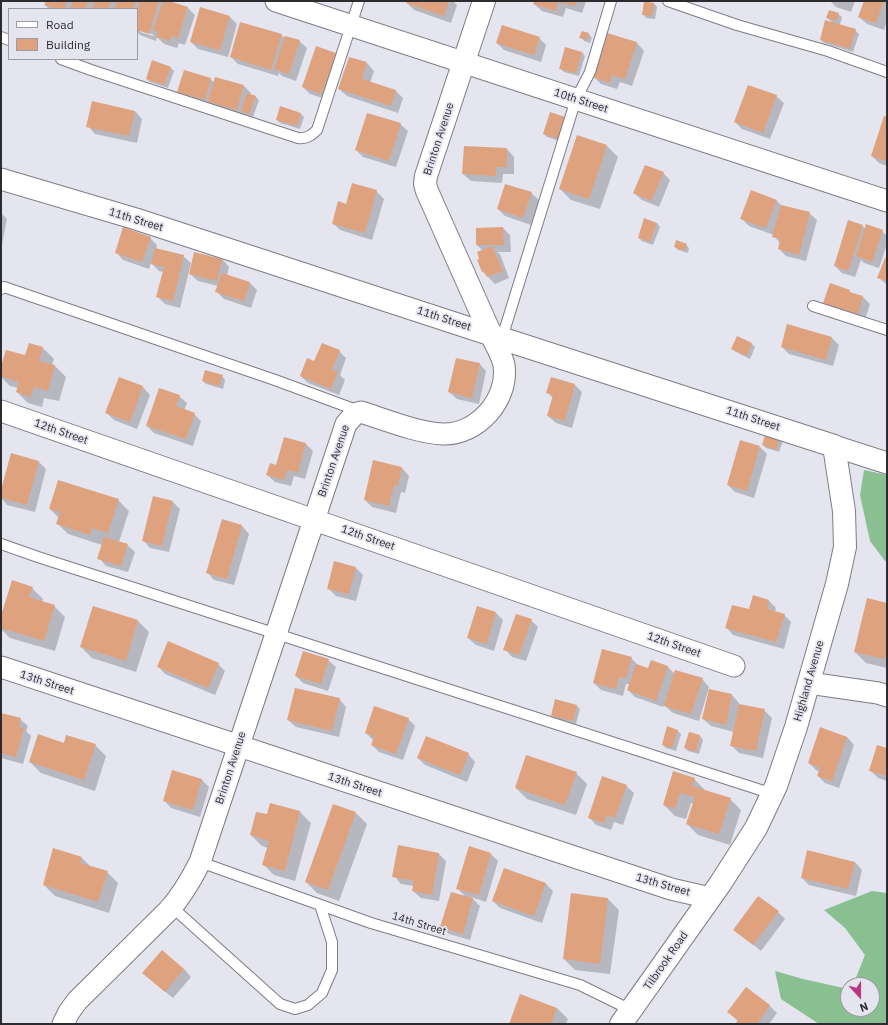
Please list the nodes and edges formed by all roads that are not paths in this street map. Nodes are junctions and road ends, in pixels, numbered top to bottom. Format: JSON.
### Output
{"nodes":[{"id":1,"x":276,"y":1,"type":"edge"},
{"id":2,"x":359,"y":1,"type":"edge"},
{"id":3,"x":484,"y":1,"type":"edge"},
{"id":4,"x":611,"y":1,"type":"edge"},
{"id":5,"x":668,"y":1,"type":"edge"},
{"id":6,"x":351,"y":26,"type":"junction"},
{"id":7,"x":64,"y":60,"type":"edge"},
{"id":8,"x":464,"y":63,"type":"junction"},
{"id":9,"x":887,"y":72,"type":"edge"},
{"id":10,"x":576,"y":99,"type":"junction"},
{"id":11,"x":1,"y":178,"type":"edge"},
{"id":12,"x":887,"y":201,"type":"edge"},
{"id":13,"x":1,"y":289,"type":"edge"},
{"id":14,"x":812,"y":306,"type":"dead end"},
{"id":15,"x":887,"y":330,"type":"edge"},
{"id":16,"x":497,"y":336,"type":"junction"},
{"id":17,"x":1,"y":411,"type":"edge"},
{"id":18,"x":361,"y":412,"type":"junction"},
{"id":19,"x":834,"y":446,"type":"junction"},
{"id":20,"x":887,"y":463,"type":"edge"},
{"id":21,"x":314,"y":520,"type":"junction"},
{"id":22,"x":1,"y":544,"type":"edge"},
{"id":23,"x":276,"y":634,"type":"junction"},
{"id":24,"x":734,"y":666,"type":"dead end"},
{"id":25,"x":1,"y":667,"type":"edge"},
{"id":26,"x":809,"y":683,"type":"junction"},
{"id":27,"x":887,"y":696,"type":"edge"},
{"id":28,"x":238,"y":746,"type":"junction"},
{"id":29,"x":773,"y":794,"type":"junction"},
{"id":30,"x":200,"y":862,"type":"junction"},
{"id":31,"x":710,"y":898,"type":"junction"},
{"id":32,"x":320,"y":904,"type":"junction"},
{"id":33,"x":172,"y":907,"type":"junction"},
{"id":34,"x":626,"y":1017,"type":"edge"},
{"id":35,"x":63,"y":1024,"type":"edge"}],
"edges":[{"from":1,"to":6,"type":"street","name":"10th Street"},
{"from":2,"to":6,"type":"lane"},
{"from":3,"to":8,"type":"street","name":"Brinton Avenue"},
{"from":4,"to":10,"type":"lane"},
{"from":5,"to":9,"type":"lane"},
{"from":6,"to":7,"type":"lane"},
{"from":6,"to":8,"type":"street","name":"10th Street"},
{"from":8,"to":10,"type":"street","name":"10th Street"},
{"from":8,"to":16,"type":"street","name":"Brinton Avenue"},
{"from":10,"to":12,"type":"street","name":"10th Street"},
{"from":10,"to":16,"type":"lane"},
{"from":11,"to":16,"type":"street","name":"11th Street"},
{"from":13,"to":18,"type":"lane"},
{"from":14,"to":15,"type":"lane"},
{"from":16,"to":18,"type":"street","name":"Brinton Avenue"},
{"from":16,"to":19,"type":"street","name":"11th Street"},
{"from":17,"to":21,"type":"street","name":"12th Street"},
{"from":18,"to":21,"type":"street","name":"Brinton Avenue"},
{"from":19,"to":20,"type":"street","name":"11th Street"},
{"from":19,"to":26,"type":"street","name":"Highland Avenue"},
{"from":21,"to":23,"type":"street","name":"Brinton Avenue"},
{"from":21,"to":24,"type":"street","name":"12th Street"},
{"from":22,"to":23,"type":"lane"},
{"from":23,"to":28,"type":"street","name":"Brinton Avenue"},
{"from":23,"to":29,"type":"lane"},
{"from":25,"to":28,"type":"street","name":"13th Street"},
{"from":26,"to":27,"type":"street"},
{"from":26,"to":29,"type":"street","name":"Highland Avenue"},
{"from":28,"to":30,"type":"street","name":"Brinton Avenue"},
{"from":28,"to":31,"type":"street","name":"13th Street"},
{"from":29,"to":31,"type":"street","name":"Highland Avenue"},
{"from":30,"to":32,"type":"lane","name":"14th Street"},
{"from":30,"to":33,"type":"street","name":"Brinton Avenue"},
{"from":31,"to":34,"type":"street","name":"Tilbrook Road"},
{"from":32,"to":33,"type":"lane"},
{"from":32,"to":34,"type":"lane","name":"14th Street"},
{"from":33,"to":35,"type":"street","name":"Brinton Avenue"}]}
